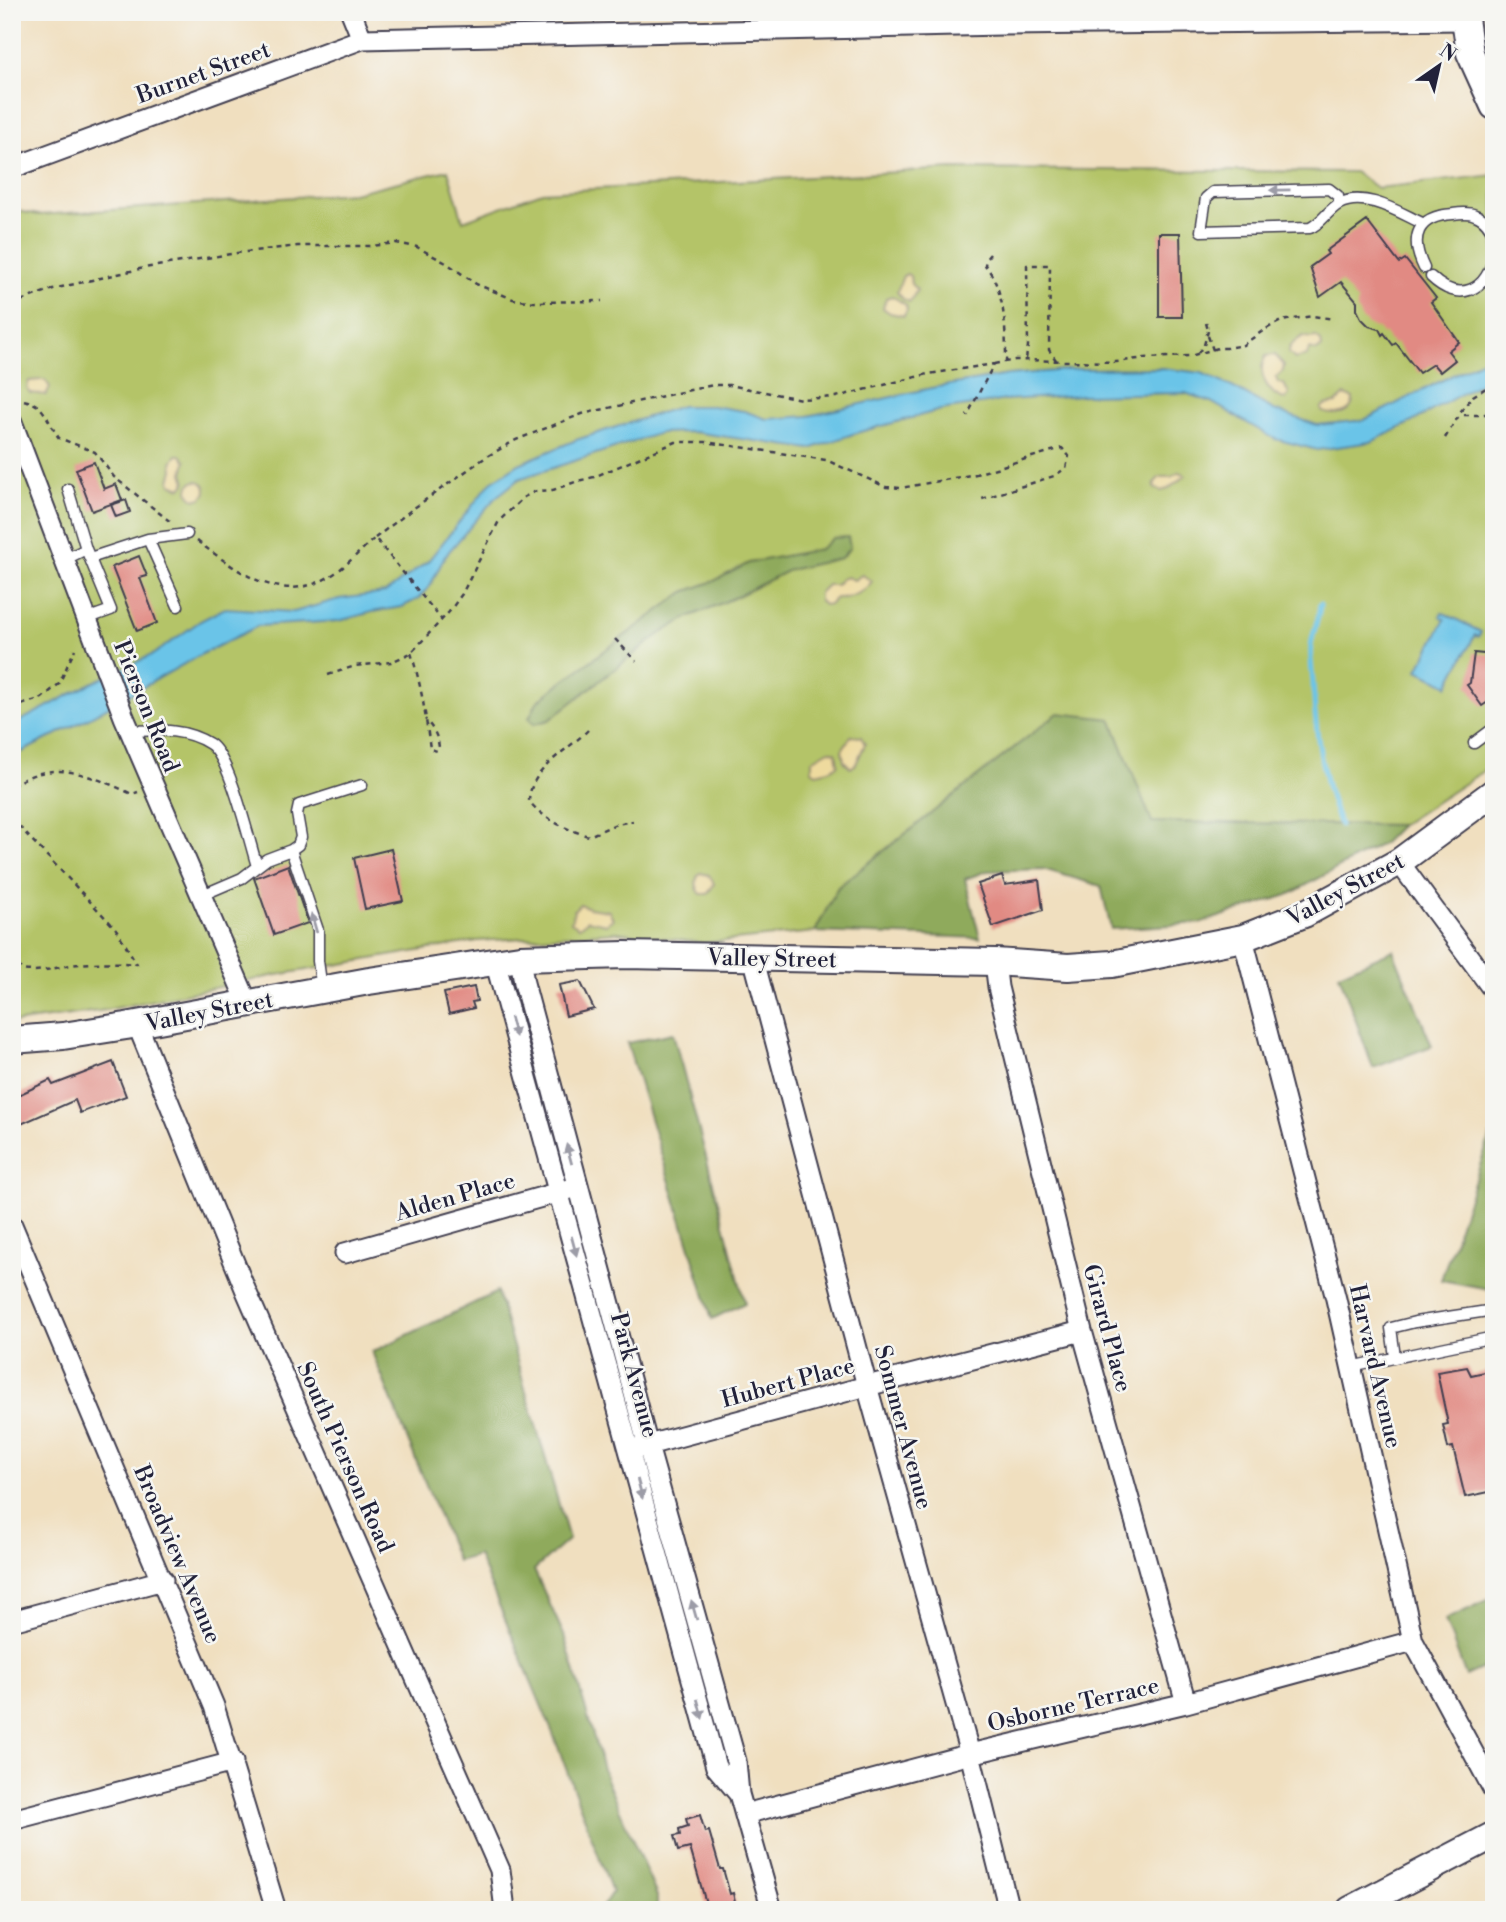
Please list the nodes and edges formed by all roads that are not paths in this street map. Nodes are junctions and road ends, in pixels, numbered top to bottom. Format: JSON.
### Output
{"nodes":[{"id":1,"x":351,"y":12,"type":"edge"},
{"id":2,"x":1464,"y":16,"type":"edge"},
{"id":3,"x":1071,"y":18,"type":"edge"},
{"id":4,"x":362,"y":40,"type":"junction"},
{"id":5,"x":1494,"y":106,"type":"edge"},
{"id":6,"x":12,"y":168,"type":"edge"},
{"id":7,"x":1339,"y":204,"type":"junction"},
{"id":8,"x":1489,"y":218,"type":"edge"},
{"id":9,"x":1422,"y":223,"type":"junction"},
{"id":10,"x":1494,"y":235,"type":"edge"},
{"id":11,"x":1494,"y":254,"type":"edge"},
{"id":12,"x":1424,"y":268,"type":"dead end"},
{"id":13,"x":1431,"y":277,"type":"dead end"},
{"id":14,"x":12,"y":422,"type":"edge"},
{"id":15,"x":68,"y":489,"type":"dead end"},
{"id":16,"x":187,"y":534,"type":"road end"},
{"id":17,"x":148,"y":539,"type":"junction"},
{"id":18,"x":88,"y":553,"type":"junction"},
{"id":19,"x":64,"y":560,"type":"junction"},
{"id":20,"x":178,"y":606,"type":"dead end"},
{"id":21,"x":86,"y":620,"type":"junction"},
{"id":22,"x":127,"y":724,"type":"junction"},
{"id":23,"x":1494,"y":728,"type":"edge"},
{"id":24,"x":1474,"y":743,"type":"dead end"},
{"id":25,"x":362,"y":785,"type":"dead end"},
{"id":26,"x":1494,"y":792,"type":"edge"},
{"id":27,"x":291,"y":850,"type":"junction"},
{"id":28,"x":1399,"y":862,"type":"junction"},
{"id":29,"x":257,"y":866,"type":"junction"},
{"id":30,"x":200,"y":896,"type":"junction"},
{"id":31,"x":1243,"y":938,"type":"junction"},
{"id":32,"x":753,"y":957,"type":"junction"},
{"id":33,"x":507,"y":960,"type":"junction"},
{"id":34,"x":995,"y":962,"type":"junction"},
{"id":35,"x":322,"y":990,"type":"junction"},
{"id":36,"x":1494,"y":990,"type":"edge"},
{"id":37,"x":247,"y":1003,"type":"junction"},
{"id":38,"x":138,"y":1024,"type":"junction"},
{"id":39,"x":12,"y":1040,"type":"edge"},
{"id":40,"x":569,"y":1190,"type":"junction"},
{"id":41,"x":12,"y":1225,"type":"edge"},
{"id":42,"x":345,"y":1253,"type":"dead end"},
{"id":43,"x":1494,"y":1310,"type":"edge"},
{"id":44,"x":1082,"y":1331,"type":"junction"},
{"id":45,"x":1494,"y":1338,"type":"edge"},
{"id":46,"x":1395,"y":1357,"type":"junction"},
{"id":47,"x":1351,"y":1367,"type":"junction"},
{"id":48,"x":867,"y":1386,"type":"junction"},
{"id":49,"x":639,"y":1448,"type":"junction"},
{"id":50,"x":163,"y":1580,"type":"junction"},
{"id":51,"x":12,"y":1621,"type":"edge"},
{"id":52,"x":1413,"y":1641,"type":"junction"},
{"id":53,"x":1185,"y":1703,"type":"junction"},
{"id":54,"x":970,"y":1754,"type":"junction"},
{"id":55,"x":233,"y":1762,"type":"junction"},
{"id":56,"x":1494,"y":1791,"type":"edge"},
{"id":57,"x":744,"y":1814,"type":"junction"},
{"id":58,"x":12,"y":1820,"type":"edge"},
{"id":59,"x":1494,"y":1835,"type":"edge"},
{"id":60,"x":276,"y":1910,"type":"edge"},
{"id":61,"x":505,"y":1910,"type":"edge"},
{"id":62,"x":772,"y":1910,"type":"edge"},
{"id":63,"x":1009,"y":1910,"type":"edge"},
{"id":64,"x":1350,"y":1910,"type":"edge"}],
"edges":[{"from":1,"to":4,"type":"street"},
{"from":2,"to":3,"type":"street","name":"Burnet Street"},
{"from":2,"to":5,"type":"main road"},
{"from":3,"to":4,"type":"street","name":"Burnet Street"},
{"from":4,"to":6,"type":"street","name":"Burnet Street"},
{"from":7,"to":7,"type":"lane","one_way":true},
{"from":7,"to":9,"type":"lane"},
{"from":8,"to":9,"type":"lane"},
{"from":8,"to":10,"type":"lane"},
{"from":9,"to":12,"type":"lane"},
{"from":11,"to":13,"type":"lane"},
{"from":14,"to":19,"type":"street","name":"Pierson Road"},
{"from":15,"to":18,"type":"lane"},
{"from":16,"to":17,"type":"lane"},
{"from":17,"to":18,"type":"lane"},
{"from":17,"to":20,"type":"lane"},
{"from":18,"to":19,"type":"lane"},
{"from":18,"to":21,"type":"lane"},
{"from":19,"to":21,"type":"street","name":"Pierson Road"},
{"from":21,"to":22,"type":"street","name":"Pierson Road"},
{"from":22,"to":29,"type":"lane"},
{"from":22,"to":30,"type":"street","name":"Pierson Road"},
{"from":23,"to":24,"type":"lane"},
{"from":25,"to":27,"type":"lane"},
{"from":26,"to":28,"type":"main road","name":"Valley Street"},
{"from":27,"to":29,"type":"lane"},
{"from":35,"to":27,"type":"lane","one_way":true},
{"from":28,"to":31,"type":"main road","name":"Valley Street"},
{"from":28,"to":36,"type":"street"},
{"from":29,"to":30,"type":"lane"},
{"from":30,"to":37,"type":"street","name":"Pierson Road"},
{"from":31,"to":34,"type":"main road","name":"Valley Street"},
{"from":31,"to":47,"type":"street","name":"Harvard Avenue"},
{"from":32,"to":33,"type":"main road","name":"Valley Street"},
{"from":32,"to":34,"type":"main road","name":"Valley Street"},
{"from":32,"to":48,"type":"street","name":"Sommer Avenue"},
{"from":33,"to":35,"type":"main road","name":"Valley Street"},
{"from":33,"to":40,"type":"street","name":"Park Avenue"},
{"from":34,"to":44,"type":"street","name":"Girard Place"},
{"from":35,"to":37,"type":"main road","name":"Valley Street"},
{"from":37,"to":38,"type":"main road","name":"Valley Street"},
{"from":38,"to":39,"type":"main road","name":"Valley Street"},
{"from":38,"to":61,"type":"street","name":"South Pierson Road"},
{"from":40,"to":42,"type":"street","name":"Alden Place"},
{"from":40,"to":49,"type":"street","name":"Park Avenue"},
{"from":41,"to":50,"type":"street","name":"Broadview Avenue"},
{"from":43,"to":46,"type":"lane"},
{"from":44,"to":48,"type":"street","name":"Hubert Place"},
{"from":44,"to":53,"type":"street","name":"Girard Place"},
{"from":45,"to":46,"type":"lane"},
{"from":46,"to":47,"type":"lane"},
{"from":47,"to":52,"type":"street","name":"Harvard Avenue"},
{"from":48,"to":49,"type":"street","name":"Hubert Place"},
{"from":48,"to":54,"type":"street","name":"Sommer Avenue"},
{"from":49,"to":57,"type":"street","name":"Park Avenue"},
{"from":50,"to":51,"type":"street"},
{"from":50,"to":55,"type":"street","name":"Broadview Avenue"},
{"from":52,"to":53,"type":"street","name":"Osborne Terrace"},
{"from":52,"to":56,"type":"street","name":"Harvard Avenue"},
{"from":53,"to":54,"type":"street","name":"Osborne Terrace"},
{"from":54,"to":57,"type":"street","name":"Osborne Terrace"},
{"from":54,"to":63,"type":"street","name":"Sommer Avenue"},
{"from":55,"to":58,"type":"street"},
{"from":55,"to":60,"type":"street","name":"Broadview Avenue"},
{"from":57,"to":62,"type":"street","name":"Park Avenue"},
{"from":59,"to":64,"type":"main road"}]}
